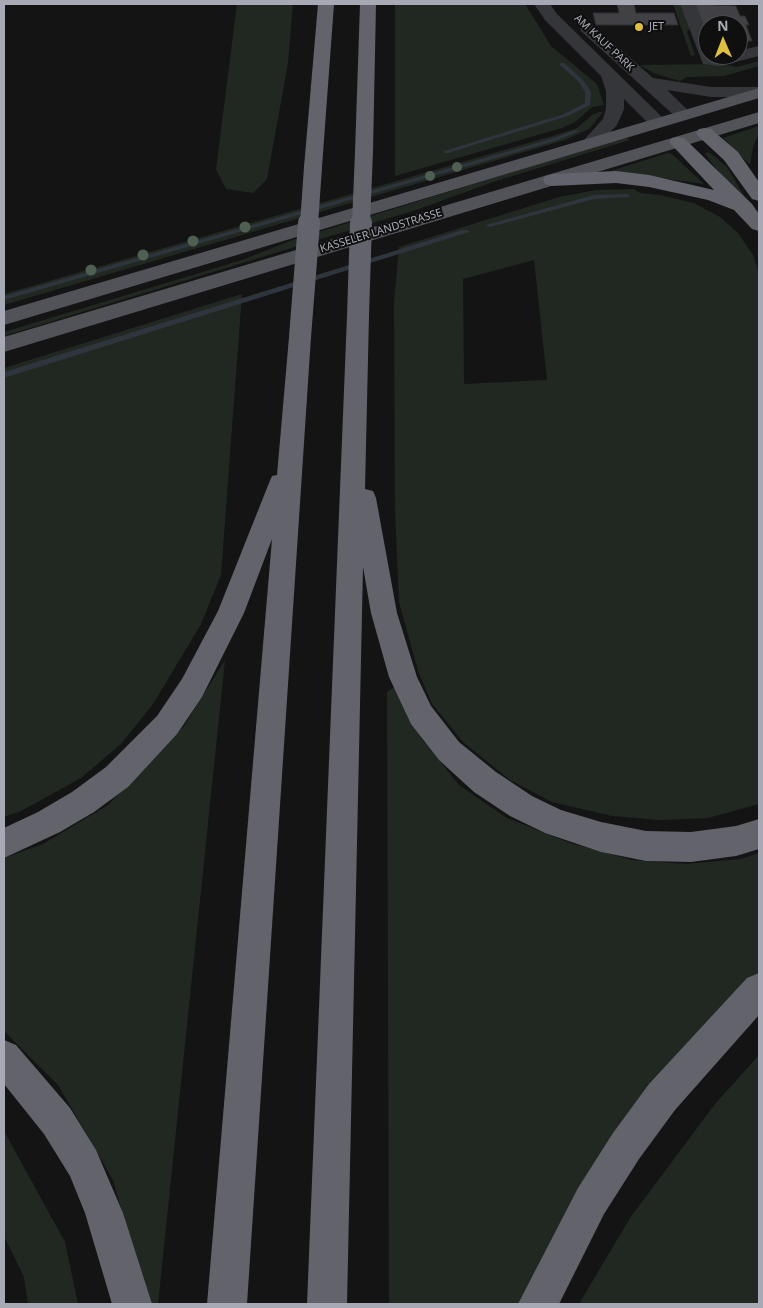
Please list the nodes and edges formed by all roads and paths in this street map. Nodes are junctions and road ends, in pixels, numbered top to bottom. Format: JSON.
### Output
{"nodes":[{"id":1,"x":326,"y":4,"type":"edge"},
{"id":2,"x":368,"y":4,"type":"edge"},
{"id":3,"x":542,"y":4,"type":"edge"},
{"id":4,"x":688,"y":4,"type":"edge"},
{"id":5,"x":578,"y":20,"type":"dead end"},
{"id":6,"x":759,"y":51,"type":"edge"},
{"id":7,"x":609,"y":75,"type":"junction"},
{"id":8,"x":646,"y":82,"type":"junction"},
{"id":9,"x":759,"y":92,"type":"edge"},
{"id":10,"x":683,"y":114,"type":"junction"},
{"id":11,"x":759,"y":117,"type":"edge"},
{"id":12,"x":657,"y":122,"type":"junction"},
{"id":13,"x":705,"y":133,"type":"junction"},
{"id":14,"x":592,"y":141,"type":"junction"},
{"id":15,"x":678,"y":142,"type":"junction"},
{"id":16,"x":759,"y":163,"type":"edge"},
{"id":17,"x":552,"y":180,"type":"junction"},
{"id":18,"x":759,"y":188,"type":"edge"},
{"id":19,"x":752,"y":202,"type":"edge"},
{"id":20,"x":759,"y":225,"type":"edge"},
{"id":21,"x":4,"y":318,"type":"edge"},
{"id":22,"x":4,"y":345,"type":"edge"},
{"id":23,"x":354,"y":442,"type":"junction"},
{"id":24,"x":291,"y":456,"type":"junction"},
{"id":25,"x":759,"y":834,"type":"edge"},
{"id":26,"x":4,"y":843,"type":"edge"},
{"id":27,"x":759,"y":990,"type":"edge"},
{"id":28,"x":4,"y":1057,"type":"edge"},
{"id":29,"x":132,"y":1304,"type":"edge"},
{"id":30,"x":227,"y":1304,"type":"edge"},
{"id":31,"x":327,"y":1304,"type":"edge"},
{"id":32,"x":538,"y":1304,"type":"edge"}],
"edges":[{"from":1,"to":24,"type":"highway","bridge":true},
{"from":2,"to":23,"type":"highway","bridge":true},
{"from":3,"to":7,"type":"street","name":"AM KAUF PARK"},
{"from":4,"to":6,"type":"street"},
{"from":5,"to":8,"type":"street","name":"AM KAUF PARK"},
{"from":7,"to":12,"type":"street","name":"AM KAUF PARK"},
{"from":7,"to":14,"type":"street","name":"AM KAUF PARK"},
{"from":8,"to":9,"type":"street","name":"AM KAUF PARK"},
{"from":8,"to":10,"type":"street","name":"AM KAUF PARK"},
{"from":9,"to":10,"type":"main road","name":"KASSELER LANDSTRASSE"},
{"from":10,"to":12,"type":"main road","name":"KASSELER LANDSTRASSE"},
{"from":10,"to":13,"type":"main road"},
{"from":11,"to":13,"type":"main road","name":"KASSELER LANDSTRASSE"},
{"from":12,"to":14,"type":"main road","name":"KASSELER LANDSTRASSE"},
{"from":12,"to":15,"type":"main road"},
{"from":13,"to":15,"type":"main road","name":"KASSELER LANDSTRASSE"},
{"from":13,"to":19,"type":"highway"},
{"from":14,"to":21,"type":"main road","name":"KASSELER LANDSTRASSE"},
{"from":15,"to":17,"type":"main road","name":"KASSELER LANDSTRASSE"},
{"from":15,"to":19,"type":"highway"},
{"from":16,"to":18,"type":"highway"},
{"from":17,"to":19,"type":"highway"},
{"from":17,"to":22,"type":"main road","name":"KASSELER LANDSTRASSE"},
{"from":19,"to":20,"type":"highway"},
{"from":23,"to":25,"type":"highway"},
{"from":23,"to":31,"type":"highway"},
{"from":24,"to":26,"type":"highway"},
{"from":24,"to":30,"type":"highway"},
{"from":27,"to":32,"type":"highway"},
{"from":28,"to":29,"type":"highway"}]}
